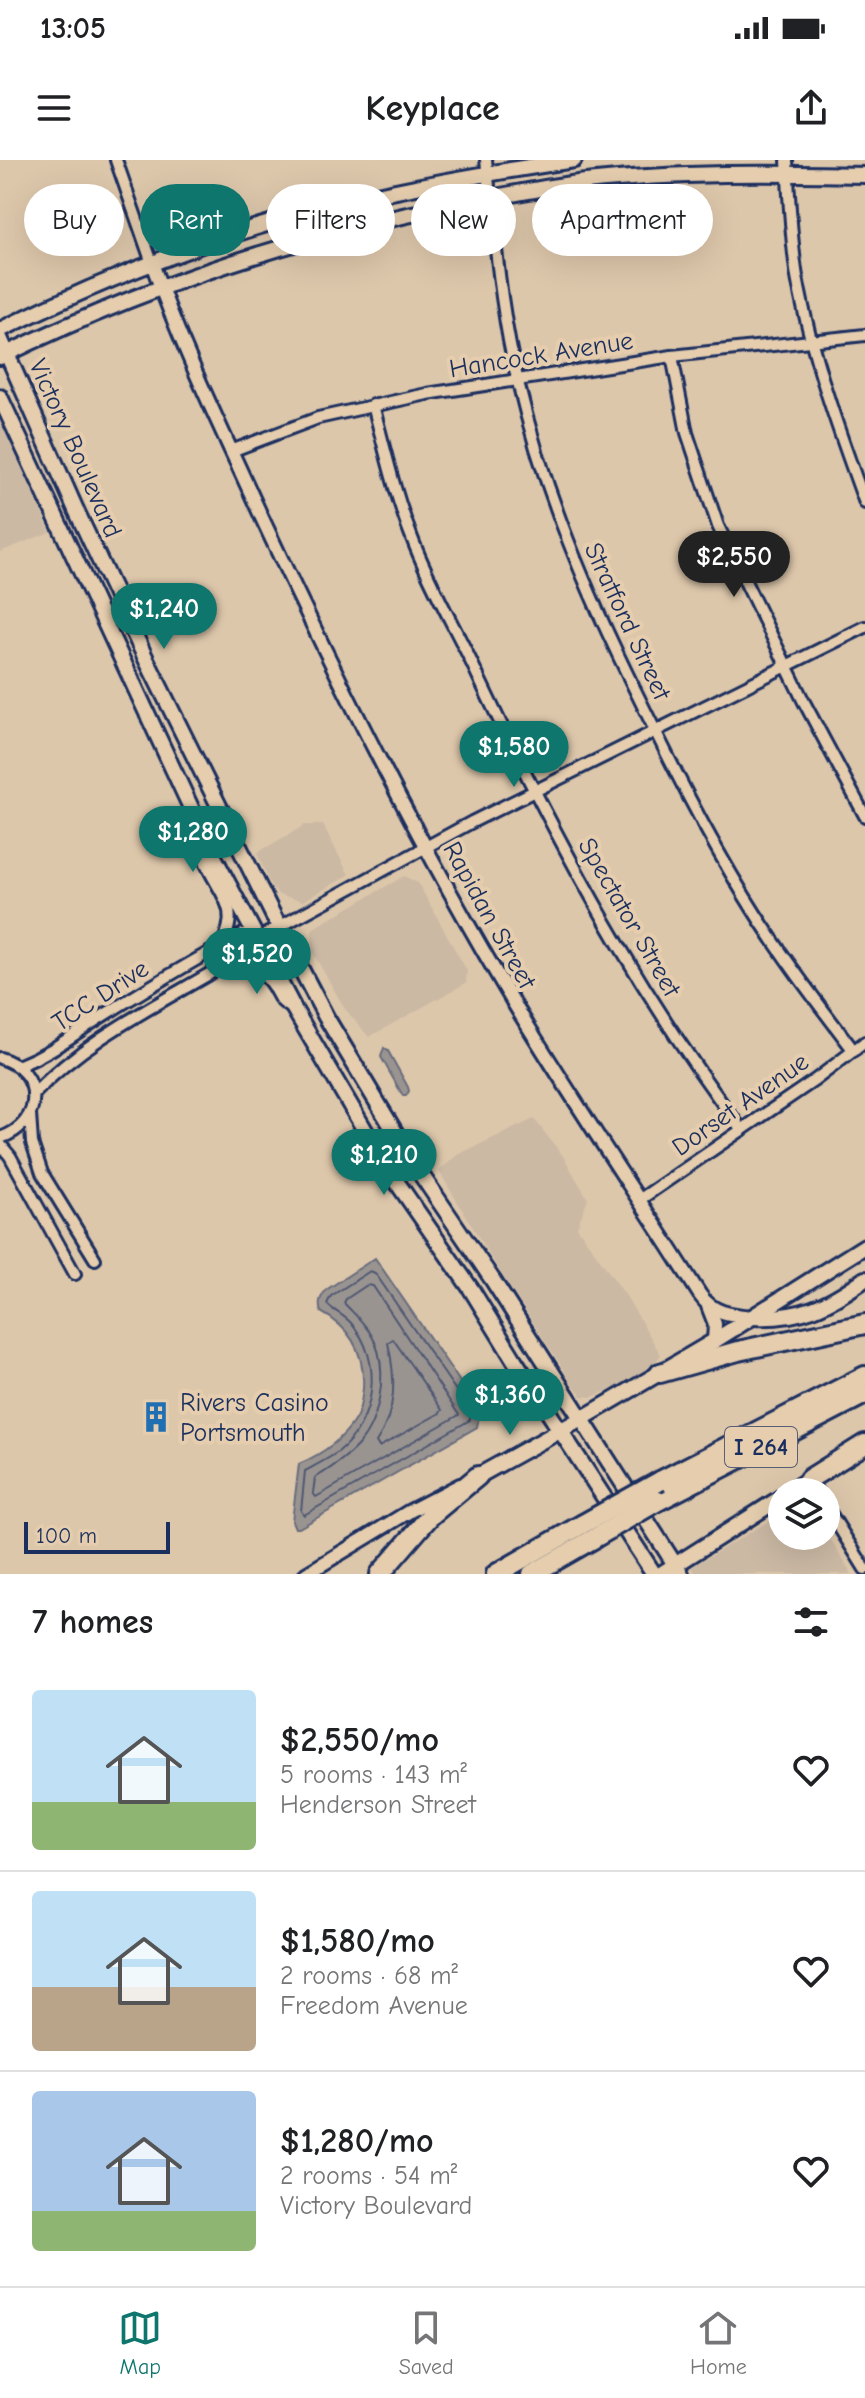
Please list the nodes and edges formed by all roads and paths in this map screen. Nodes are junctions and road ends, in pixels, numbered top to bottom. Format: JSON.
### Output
{"nodes":[{"id":1,"x":116,"y":160,"type":"edge"},
{"id":2,"x":574,"y":160,"type":"edge"},
{"id":3,"x":487,"y":167,"type":"edge"},
{"id":4,"x":787,"y":167,"type":"edge"},
{"id":5,"x":865,"y":175,"type":"edge"},
{"id":6,"x":516,"y":194,"type":"edge"},
{"id":7,"x":411,"y":215,"type":"edge"},
{"id":8,"x":498,"y":256,"type":"edge"},
{"id":9,"x":152,"y":263,"type":"junction"},
{"id":10,"x":160,"y":287,"type":"junction"},
{"id":11,"x":0,"y":330,"type":"edge"},
{"id":12,"x":865,"y":335,"type":"edge"},
{"id":13,"x":0,"y":338,"type":"edge"},
{"id":14,"x":813,"y":341,"type":"junction"},
{"id":15,"x":4,"y":356,"type":"edge"},
{"id":16,"x":672,"y":356,"type":"junction"},
{"id":17,"x":517,"y":381,"type":"junction"},
{"id":18,"x":0,"y":397,"type":"edge"},
{"id":19,"x":373,"y":405,"type":"junction"},
{"id":20,"x":231,"y":451,"type":"junction"},
{"id":21,"x":865,"y":503,"type":"edge"},
{"id":22,"x":865,"y":627,"type":"edge"},
{"id":23,"x":786,"y":666,"type":"junction"},
{"id":24,"x":655,"y":730,"type":"junction"},
{"id":25,"x":534,"y":790,"type":"junction"},
{"id":26,"x":188,"y":803,"type":"junction"},
{"id":27,"x":865,"y":816,"type":"edge"},
{"id":28,"x":426,"y":846,"type":"junction"},
{"id":29,"x":279,"y":927,"type":"junction"},
{"id":30,"x":257,"y":939,"type":"junction"},
{"id":31,"x":221,"y":946,"type":"junction"},
{"id":32,"x":218,"y":970,"type":"junction"},
{"id":33,"x":294,"y":1009,"type":"junction"},
{"id":34,"x":865,"y":1042,"type":"edge"},
{"id":35,"x":854,"y":1051,"type":"junction"},
{"id":36,"x":0,"y":1058,"type":"edge"},
{"id":37,"x":18,"y":1066,"type":"junction"},
{"id":38,"x":33,"y":1095,"type":"junction"},
{"id":39,"x":30,"y":1114,"type":"junction"},
{"id":40,"x":742,"y":1130,"type":"junction"},
{"id":41,"x":0,"y":1141,"type":"edge"},
{"id":42,"x":639,"y":1200,"type":"junction"},
{"id":43,"x":865,"y":1246,"type":"edge"},
{"id":44,"x":95,"y":1259,"type":"dead end"},
{"id":45,"x":75,"y":1274,"type":"dead end"},
{"id":46,"x":865,"y":1279,"type":"edge"},
{"id":47,"x":708,"y":1306,"type":"junction"},
{"id":48,"x":753,"y":1317,"type":"junction"},
{"id":49,"x":865,"y":1324,"type":"edge"},
{"id":50,"x":714,"y":1341,"type":"junction"},
{"id":51,"x":660,"y":1373,"type":"junction"},
{"id":52,"x":865,"y":1376,"type":"edge"},
{"id":53,"x":865,"y":1394,"type":"edge"},
{"id":54,"x":583,"y":1418,"type":"junction"},
{"id":55,"x":561,"y":1430,"type":"junction"},
{"id":56,"x":865,"y":1444,"type":"edge"},
{"id":57,"x":865,"y":1451,"type":"edge"},
{"id":58,"x":478,"y":1476,"type":"junction"},
{"id":59,"x":823,"y":1478,"type":"edge"},
{"id":60,"x":825,"y":1478,"type":"edge"},
{"id":61,"x":768,"y":1507,"type":"edge"},
{"id":62,"x":840,"y":1529,"type":"edge"},
{"id":63,"x":588,"y":1531,"type":"junction"},
{"id":64,"x":865,"y":1569,"type":"edge"},
{"id":65,"x":678,"y":1570,"type":"edge"},
{"id":66,"x":306,"y":1574,"type":"edge"},
{"id":67,"x":380,"y":1574,"type":"edge"},
{"id":68,"x":496,"y":1574,"type":"edge"},
{"id":69,"x":532,"y":1574,"type":"edge"},
{"id":70,"x":654,"y":1574,"type":"edge"},
{"id":71,"x":661,"y":1574,"type":"edge"}],
"edges":[{"from":1,"to":9,"type":"street"},
{"from":2,"to":3,"type":"main road"},
{"from":3,"to":9,"type":"main road"},
{"from":4,"to":5,"type":"main road"},
{"from":4,"to":6,"type":"main road"},
{"from":4,"to":14,"type":"street"},
{"from":7,"to":10,"type":"main road"},
{"from":8,"to":17,"type":"street","name":"Stratford Street"},
{"from":9,"to":10,"type":"street","name":"Rapidan Street"},
{"from":9,"to":11,"type":"main road"},
{"from":10,"to":15,"type":"main road"},
{"from":10,"to":20,"type":"street","name":"Rapidan Street"},
{"from":12,"to":14,"type":"street","name":"Hancock Avenue"},
{"from":13,"to":15,"type":"main road","name":"Victory Boulevard"},
{"from":14,"to":16,"type":"street","name":"Hancock Avenue"},
{"from":14,"to":21,"type":"street"},
{"from":15,"to":29,"type":"main road","name":"Victory Boulevard"},
{"from":16,"to":17,"type":"street","name":"Hancock Avenue"},
{"from":16,"to":23,"type":"street"},
{"from":17,"to":19,"type":"street","name":"Hancock Avenue"},
{"from":17,"to":24,"type":"street","name":"Stratford Street"},
{"from":18,"to":26,"type":"main road","name":"Victory Boulevard"},
{"from":19,"to":20,"type":"street","name":"Hancock Avenue"},
{"from":19,"to":25,"type":"street","name":"Spectator Street"},
{"from":20,"to":28,"type":"street","name":"Rapidan Street"},
{"from":22,"to":23,"type":"street"},
{"from":23,"to":24,"type":"street"},
{"from":23,"to":27,"type":"street"},
{"from":24,"to":25,"type":"street"},
{"from":24,"to":35,"type":"street","name":"Stratford Street"},
{"from":25,"to":28,"type":"street"},
{"from":25,"to":40,"type":"street","name":"Spectator Street"},
{"from":26,"to":30,"type":"main road","name":"Victory Boulevard"},
{"from":26,"to":31,"type":"street"},
{"from":28,"to":29,"type":"street"},
{"from":28,"to":42,"type":"street","name":"Rapidan Street"},
{"from":29,"to":30,"type":"street"},
{"from":29,"to":54,"type":"main road","name":"Victory Boulevard"},
{"from":30,"to":31,"type":"street","name":"TCC Drive"},
{"from":30,"to":32,"type":"street","name":"TCC Drive"},
{"from":30,"to":33,"type":"main road","name":"Victory Boulevard"},
{"from":31,"to":37,"type":"street","name":"TCC Drive"},
{"from":32,"to":33,"type":"street"},
{"from":32,"to":38,"type":"street","name":"TCC Drive"},
{"from":33,"to":55,"type":"main road","name":"Victory Boulevard"},
{"from":34,"to":35,"type":"street","name":"Dorset Avenue"},
{"from":35,"to":40,"type":"street","name":"Dorset Avenue"},
{"from":36,"to":37,"type":"street"},
{"from":37,"to":38,"type":"street"},
{"from":38,"to":39,"type":"street"},
{"from":39,"to":41,"type":"street"},
{"from":39,"to":44,"type":"street"},
{"from":40,"to":42,"type":"street","name":"Dorset Avenue"},
{"from":41,"to":45,"type":"street"},
{"from":42,"to":47,"type":"street","name":"Rapidan Street"},
{"from":43,"to":48,"type":"main road"},
{"from":46,"to":48,"type":"main road"},
{"from":47,"to":48,"type":"street"},
{"from":47,"to":50,"type":"street"},
{"from":48,"to":50,"type":"main road"},
{"from":49,"to":51,"type":"highway"},
{"from":50,"to":51,"type":"main road"},
{"from":51,"to":54,"type":"main road"},
{"from":52,"to":63,"type":"highway","number":"I 264","bridge":true},
{"from":53,"to":63,"type":"highway","number":"I 264","bridge":true},
{"from":54,"to":55,"type":"main road"},
{"from":54,"to":65,"type":"main road","name":"Victory Boulevard"},
{"from":55,"to":58,"type":"main road"},
{"from":55,"to":70,"type":"main road","name":"Victory Boulevard"},
{"from":56,"to":59,"type":"highway"},
{"from":57,"to":60,"type":"street"},
{"from":58,"to":66,"type":"street"},
{"from":58,"to":67,"type":"highway"},
{"from":61,"to":65,"type":"main road"},
{"from":62,"to":64,"type":"street"},
{"from":63,"to":68,"type":"highway","number":"I 264"},
{"from":63,"to":69,"type":"highway","number":"I 264"},
{"from":65,"to":71,"type":"main road"}]}
